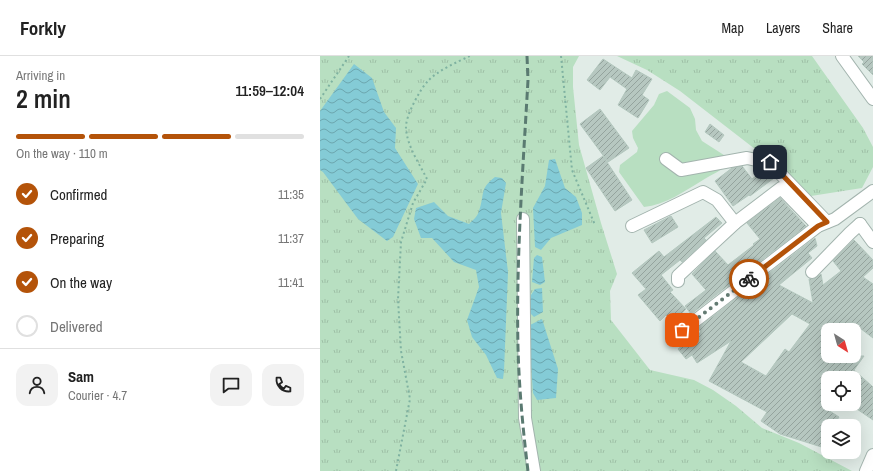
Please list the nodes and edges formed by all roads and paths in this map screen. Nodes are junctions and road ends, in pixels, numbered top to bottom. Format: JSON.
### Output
{"nodes":[{"id":1,"x":349,"y":56,"type":"edge"},
{"id":2,"x":470,"y":56,"type":"edge"},
{"id":3,"x":561,"y":56,"type":"edge"},
{"id":4,"x":842,"y":56,"type":"edge"},
{"id":5,"x":320,"y":99,"type":"edge"},
{"id":6,"x":873,"y":99,"type":"edge"},
{"id":7,"x":666,"y":159,"type":"dead end"},
{"id":8,"x":873,"y":191,"type":"edge"},
{"id":9,"x":859,"y":202,"type":"junction"},
{"id":10,"x":523,"y":219,"type":"dead end"},
{"id":11,"x":735,"y":223,"type":"junction"},
{"id":12,"x":822,"y":224,"type":"junction"},
{"id":13,"x":860,"y":224,"type":"junction"},
{"id":14,"x":595,"y":225,"type":"dead end"},
{"id":15,"x":632,"y":226,"type":"dead end"},
{"id":16,"x":873,"y":242,"type":"edge"},
{"id":17,"x":812,"y":272,"type":"dead end"},
{"id":18,"x":678,"y":281,"type":"dead end"},
{"id":19,"x":682,"y":330,"type":"dead end"},
{"id":20,"x":873,"y":455,"type":"edge"},
{"id":21,"x":396,"y":471,"type":"edge"},
{"id":22,"x":534,"y":471,"type":"edge"},
{"id":23,"x":866,"y":471,"type":"edge"}],
"edges":[{"from":1,"to":5,"type":"path"},
{"from":2,"to":21,"type":"path"},
{"from":3,"to":14,"type":"path"},
{"from":4,"to":6,"type":"street"},
{"from":7,"to":12,"type":"street"},
{"from":8,"to":9,"type":"street"},
{"from":9,"to":12,"type":"street"},
{"from":9,"to":13,"type":"street"},
{"from":10,"to":22,"type":"street"},
{"from":11,"to":12,"type":"street"},
{"from":11,"to":15,"type":"street"},
{"from":11,"to":18,"type":"street"},
{"from":12,"to":19,"type":"street"},
{"from":13,"to":16,"type":"street"},
{"from":13,"to":17,"type":"street"},
{"from":20,"to":23,"type":"street"}]}
